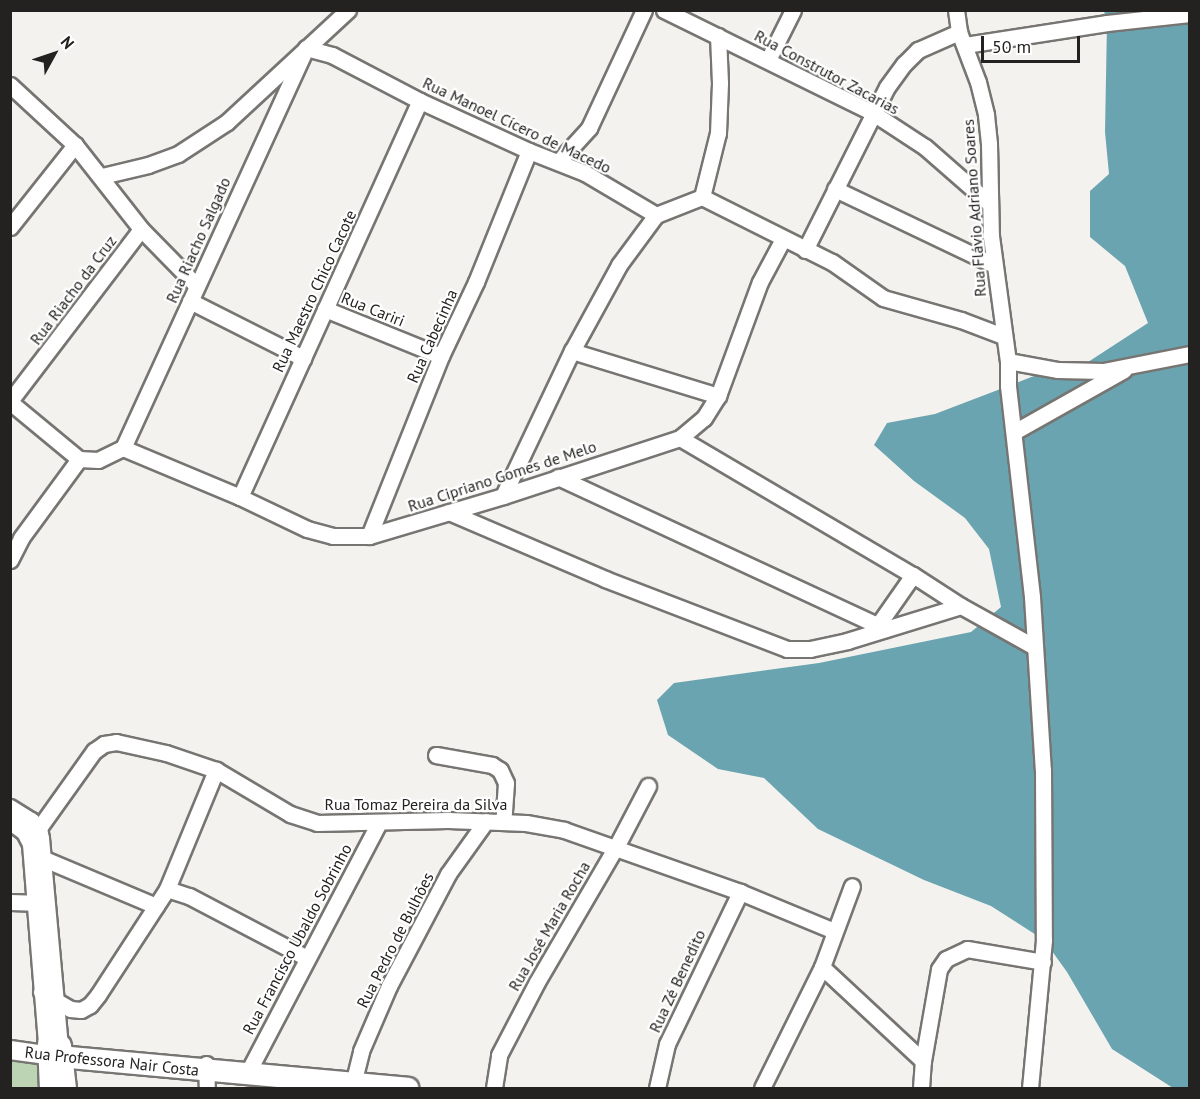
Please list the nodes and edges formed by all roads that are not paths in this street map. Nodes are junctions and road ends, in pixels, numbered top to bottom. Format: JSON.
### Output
{"nodes":[{"id":1,"x":348,"y":10,"type":"edge"},
{"id":2,"x":644,"y":10,"type":"edge"},
{"id":3,"x":664,"y":10,"type":"edge"},
{"id":4,"x":793,"y":10,"type":"edge"},
{"id":5,"x":956,"y":10,"type":"edge"},
{"id":6,"x":1190,"y":14,"type":"edge"},
{"id":7,"x":718,"y":36,"type":"junction"},
{"id":8,"x":962,"y":39,"type":"junction"},
{"id":9,"x":306,"y":48,"type":"junction"},
{"id":10,"x":768,"y":60,"type":"junction"},
{"id":11,"x":10,"y":85,"type":"edge"},
{"id":12,"x":420,"y":101,"type":"junction"},
{"id":13,"x":873,"y":113,"type":"junction"},
{"id":14,"x":75,"y":145,"type":"junction"},
{"id":15,"x":529,"y":151,"type":"junction"},
{"id":16,"x":559,"y":161,"type":"junction"},
{"id":17,"x":102,"y":176,"type":"junction"},
{"id":18,"x":836,"y":189,"type":"junction"},
{"id":19,"x":702,"y":197,"type":"junction"},
{"id":20,"x":990,"y":204,"type":"junction"},
{"id":21,"x":656,"y":215,"type":"junction"},
{"id":22,"x":10,"y":227,"type":"edge"},
{"id":23,"x":141,"y":229,"type":"junction"},
{"id":24,"x":783,"y":239,"type":"junction"},
{"id":25,"x":805,"y":250,"type":"junction"},
{"id":26,"x":994,"y":265,"type":"junction"},
{"id":27,"x":196,"y":285,"type":"junction"},
{"id":28,"x":190,"y":301,"type":"junction"},
{"id":29,"x":325,"y":309,"type":"junction"},
{"id":30,"x":1003,"y":336,"type":"junction"},
{"id":31,"x":573,"y":351,"type":"junction"},
{"id":32,"x":1190,"y":354,"type":"edge"},
{"id":33,"x":441,"y":356,"type":"junction"},
{"id":34,"x":303,"y":358,"type":"junction"},
{"id":35,"x":1008,"y":361,"type":"junction"},
{"id":36,"x":1128,"y":368,"type":"junction"},
{"id":37,"x":718,"y":396,"type":"junction"},
{"id":38,"x":10,"y":401,"type":"edge"},
{"id":39,"x":1014,"y":432,"type":"junction"},
{"id":40,"x":680,"y":438,"type":"junction"},
{"id":41,"x":123,"y":448,"type":"junction"},
{"id":42,"x":79,"y":459,"type":"junction"},
{"id":43,"x":558,"y":477,"type":"junction"},
{"id":44,"x":503,"y":496,"type":"junction"},
{"id":45,"x":240,"y":497,"type":"junction"},
{"id":46,"x":449,"y":512,"type":"junction"},
{"id":47,"x":16,"y":534,"type":"edge"},
{"id":48,"x":369,"y":536,"type":"junction"},
{"id":49,"x":10,"y":560,"type":"edge"},
{"id":50,"x":913,"y":575,"type":"junction"},
{"id":51,"x":961,"y":606,"type":"junction"},
{"id":52,"x":881,"y":627,"type":"junction"},
{"id":53,"x":1033,"y":646,"type":"junction"},
{"id":54,"x":436,"y":755,"type":"dead end"},
{"id":55,"x":216,"y":770,"type":"junction"},
{"id":56,"x":648,"y":786,"type":"dead end"},
{"id":57,"x":10,"y":807,"type":"edge"},
{"id":58,"x":486,"y":821,"type":"junction"},
{"id":59,"x":10,"y":822,"type":"edge"},
{"id":60,"x":503,"y":822,"type":"junction"},
{"id":61,"x":379,"y":823,"type":"junction"},
{"id":62,"x":34,"y":832,"type":"junction"},
{"id":63,"x":616,"y":847,"type":"junction"},
{"id":64,"x":38,"y":856,"type":"junction"},
{"id":65,"x":852,"y":886,"type":"dead end"},
{"id":66,"x":167,"y":889,"type":"junction"},
{"id":67,"x":740,"y":892,"type":"junction"},
{"id":68,"x":10,"y":902,"type":"edge"},
{"id":69,"x":40,"y":903,"type":"junction"},
{"id":70,"x":156,"y":906,"type":"junction"},
{"id":71,"x":834,"y":931,"type":"junction"},
{"id":72,"x":306,"y":958,"type":"junction"},
{"id":73,"x":1043,"y":962,"type":"junction"},
{"id":74,"x":822,"y":967,"type":"junction"},
{"id":75,"x":41,"y":992,"type":"junction"},
{"id":76,"x":56,"y":1001,"type":"junction"},
{"id":77,"x":10,"y":1037,"type":"edge"},
{"id":78,"x":10,"y":1050,"type":"edge"},
{"id":79,"x":54,"y":1050,"type":"junction"},
{"id":80,"x":923,"y":1061,"type":"junction"},
{"id":81,"x":248,"y":1072,"type":"junction"},
{"id":82,"x":208,"y":1073,"type":"edge"},
{"id":83,"x":352,"y":1085,"type":"edge"},
{"id":84,"x":50,"y":1089,"type":"edge"},
{"id":85,"x":65,"y":1089,"type":"edge"},
{"id":86,"x":407,"y":1089,"type":"edge"},
{"id":87,"x":494,"y":1089,"type":"edge"},
{"id":88,"x":657,"y":1089,"type":"edge"},
{"id":89,"x":762,"y":1089,"type":"edge"},
{"id":90,"x":921,"y":1089,"type":"edge"},
{"id":91,"x":1030,"y":1089,"type":"edge"}],
"edges":[{"from":1,"to":9,"type":"street"},
{"from":2,"to":16,"type":"street"},
{"from":3,"to":7,"type":"street","name":"Rua Construtor Zacarias"},
{"from":4,"to":10,"type":"street"},
{"from":5,"to":8,"type":"street","name":"Rua Flávio Adriano Soares"},
{"from":6,"to":8,"type":"street"},
{"from":7,"to":10,"type":"street","name":"Rua Construtor Zacarias"},
{"from":7,"to":19,"type":"street"},
{"from":8,"to":13,"type":"street"},
{"from":8,"to":20,"type":"street","name":"Rua Flávio Adriano Soares"},
{"from":9,"to":12,"type":"street","name":"Rua Manoel Cícero de Macedo"},
{"from":9,"to":17,"type":"street"},
{"from":9,"to":27,"type":"street","name":"Rua Riacho Salgado"},
{"from":10,"to":13,"type":"street","name":"Rua Construtor Zacarias"},
{"from":11,"to":14,"type":"street"},
{"from":12,"to":15,"type":"street","name":"Rua Manoel Cícero de Macedo"},
{"from":12,"to":29,"type":"street","name":"Rua Maestro Chico Cacote"},
{"from":13,"to":18,"type":"street"},
{"from":13,"to":20,"type":"street","name":"Rua Construtor Zacarias"},
{"from":14,"to":17,"type":"street"},
{"from":14,"to":22,"type":"street"},
{"from":15,"to":16,"type":"street","name":"Rua Manoel Cícero de Macedo"},
{"from":15,"to":33,"type":"street","name":"Rua Cabecinha"},
{"from":16,"to":21,"type":"street","name":"Rua Manoel Cícero de Macedo"},
{"from":17,"to":23,"type":"street"},
{"from":18,"to":25,"type":"street"},
{"from":18,"to":26,"type":"street"},
{"from":19,"to":21,"type":"street"},
{"from":19,"to":24,"type":"street"},
{"from":20,"to":26,"type":"street","name":"Rua Flávio Adriano Soares"},
{"from":21,"to":31,"type":"street"},
{"from":23,"to":27,"type":"street"},
{"from":23,"to":38,"type":"street","name":"Rua Riacho da Cruz"},
{"from":24,"to":25,"type":"street"},
{"from":24,"to":37,"type":"street","name":"Rua Cipriano Gomes de Melo"},
{"from":25,"to":30,"type":"street"},
{"from":26,"to":30,"type":"street","name":"Rua Flávio Adriano Soares"},
{"from":27,"to":28,"type":"street","name":"Rua Riacho Salgado"},
{"from":28,"to":34,"type":"street"},
{"from":28,"to":41,"type":"street","name":"Rua Riacho Salgado"},
{"from":29,"to":33,"type":"street","name":"Rua Cariri"},
{"from":29,"to":34,"type":"street","name":"Rua Maestro Chico Cacote"},
{"from":30,"to":35,"type":"street","name":"Rua Flávio Adriano Soares"},
{"from":31,"to":37,"type":"street"},
{"from":31,"to":44,"type":"street"},
{"from":32,"to":36,"type":"street"},
{"from":33,"to":48,"type":"street","name":"Rua Cabecinha"},
{"from":34,"to":45,"type":"street","name":"Rua Maestro Chico Cacote"},
{"from":35,"to":36,"type":"street"},
{"from":35,"to":39,"type":"street","name":"Rua Flávio Adriano Soares"},
{"from":36,"to":39,"type":"street"},
{"from":37,"to":40,"type":"street","name":"Rua Cipriano Gomes de Melo"},
{"from":38,"to":42,"type":"street"},
{"from":39,"to":53,"type":"street","name":"Rua Flávio Adriano Soares"},
{"from":40,"to":43,"type":"street","name":"Rua Cipriano Gomes de Melo"},
{"from":40,"to":50,"type":"street"},
{"from":41,"to":42,"type":"street"},
{"from":41,"to":45,"type":"street","name":"Rua Cipriano Gomes de Melo"},
{"from":42,"to":47,"type":"street"},
{"from":43,"to":44,"type":"street","name":"Rua Cipriano Gomes de Melo"},
{"from":43,"to":52,"type":"street"},
{"from":44,"to":46,"type":"street","name":"Rua Cipriano Gomes de Melo"},
{"from":45,"to":48,"type":"street","name":"Rua Cipriano Gomes de Melo"},
{"from":46,"to":48,"type":"street","name":"Rua Cipriano Gomes de Melo"},
{"from":46,"to":52,"type":"street"},
{"from":47,"to":49,"type":"street"},
{"from":50,"to":51,"type":"street"},
{"from":50,"to":52,"type":"street"},
{"from":51,"to":52,"type":"street"},
{"from":51,"to":53,"type":"street"},
{"from":53,"to":73,"type":"street","name":"Rua Flávio Adriano Soares"},
{"from":54,"to":60,"type":"street"},
{"from":55,"to":61,"type":"street","name":"Rua Tomaz Pereira da Silva"},
{"from":55,"to":62,"type":"street","name":"Rua Tomaz Pereira da Silva"},
{"from":55,"to":66,"type":"street"},
{"from":56,"to":63,"type":"street","name":"Rua José Maria Rocha"},
{"from":57,"to":62,"type":"street"},
{"from":58,"to":60,"type":"street","name":"Rua Tomaz Pereira da Silva"},
{"from":58,"to":61,"type":"street","name":"Rua Tomaz Pereira da Silva"},
{"from":58,"to":83,"type":"street","name":"Rua Pedro de Bulhões"},
{"from":59,"to":62,"type":"street"},
{"from":60,"to":63,"type":"street","name":"Rua Tomaz Pereira da Silva"},
{"from":61,"to":72,"type":"street","name":"Rua Francisco Ubaldo Sobrinho"},
{"from":62,"to":64,"type":"street"},
{"from":63,"to":67,"type":"street","name":"Rua Tomaz Pereira da Silva"},
{"from":63,"to":87,"type":"street","name":"Rua José Maria Rocha"},
{"from":64,"to":69,"type":"street"},
{"from":64,"to":70,"type":"street"},
{"from":65,"to":71,"type":"street"},
{"from":66,"to":70,"type":"street"},
{"from":66,"to":72,"type":"street"},
{"from":67,"to":71,"type":"street","name":"Rua Tomaz Pereira da Silva"},
{"from":67,"to":88,"type":"street","name":"Rua Zé Benedito"},
{"from":68,"to":69,"type":"street"},
{"from":69,"to":75,"type":"street"},
{"from":69,"to":76,"type":"street"},
{"from":70,"to":76,"type":"street"},
{"from":71,"to":74,"type":"street"},
{"from":72,"to":81,"type":"street","name":"Rua Francisco Ubaldo Sobrinho"},
{"from":73,"to":80,"type":"street"},
{"from":73,"to":91,"type":"street","name":"Rua Flávio Adriano Soares"},
{"from":74,"to":80,"type":"street"},
{"from":74,"to":89,"type":"street"},
{"from":75,"to":76,"type":"street"},
{"from":75,"to":79,"type":"street"},
{"from":76,"to":79,"type":"street"},
{"from":77,"to":79,"type":"street","name":"Rua Professora Nair Costa"},
{"from":78,"to":79,"type":"street","name":"Rua Professora Nair Costa"},
{"from":79,"to":82,"type":"main road","name":"Rua Professora Nair Costa"},
{"from":79,"to":84,"type":"main road"},
{"from":79,"to":85,"type":"main road"},
{"from":80,"to":90,"type":"street"},
{"from":81,"to":82,"type":"main road","name":"Rua Professora Nair Costa"},
{"from":81,"to":83,"type":"main road","name":"Rua Professora Nair Costa"},
{"from":83,"to":86,"type":"main road","name":"Rua Professora Nair Costa"}]}
